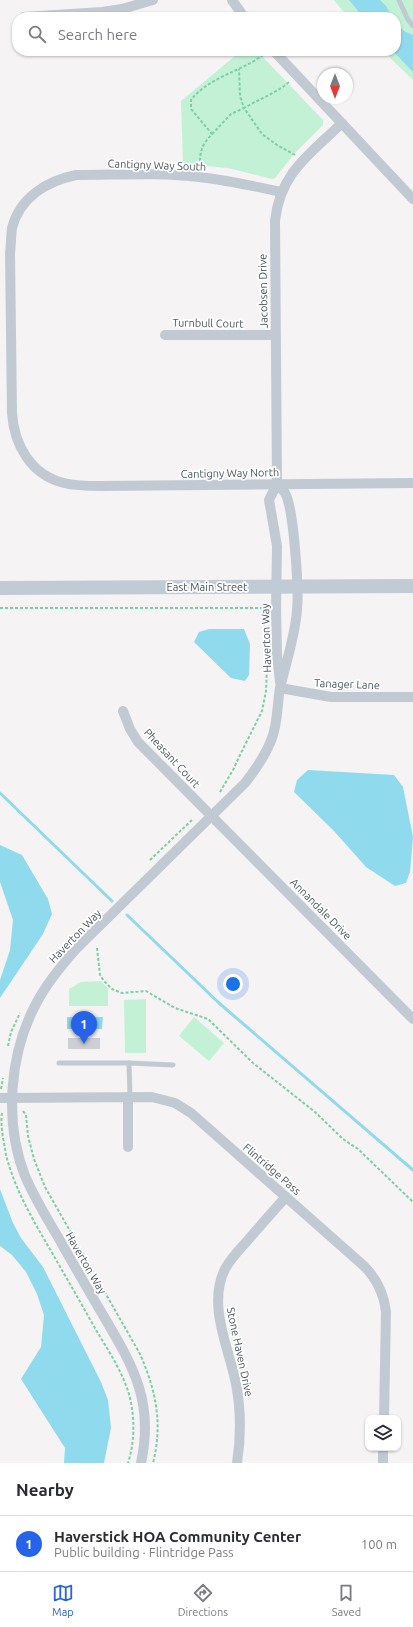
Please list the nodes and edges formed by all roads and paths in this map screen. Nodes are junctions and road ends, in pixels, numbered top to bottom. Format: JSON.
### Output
{"nodes":[{"id":1,"x":153,"y":0,"type":"edge"},
{"id":2,"x":232,"y":0,"type":"edge"},
{"id":3,"x":399,"y":0,"type":"edge"},
{"id":4,"x":102,"y":12,"type":"edge"},
{"id":5,"x":240,"y":12,"type":"edge"},
{"id":6,"x":413,"y":26,"type":"edge"},
{"id":7,"x":262,"y":56,"type":"edge"},
{"id":8,"x":279,"y":56,"type":"edge"},
{"id":9,"x":239,"y":69,"type":"junction"},
{"id":10,"x":289,"y":82,"type":"dead end"},
{"id":11,"x":244,"y":108,"type":"junction"},
{"id":12,"x":342,"y":123,"type":"junction"},
{"id":13,"x":212,"y":134,"type":"junction"},
{"id":14,"x":294,"y":155,"type":"dead end"},
{"id":15,"x":200,"y":166,"type":"dead end"},
{"id":16,"x":281,"y":192,"type":"junction"},
{"id":17,"x":413,"y":199,"type":"edge"},
{"id":18,"x":165,"y":335,"type":"dead end"},
{"id":19,"x":275,"y":335,"type":"junction"},
{"id":20,"x":48,"y":477,"type":"joint"},
{"id":21,"x":413,"y":483,"type":"edge"},
{"id":22,"x":276,"y":484,"type":"junction"},
{"id":23,"x":413,"y":586,"type":"edge"},
{"id":24,"x":276,"y":587,"type":"junction"},
{"id":25,"x":297,"y":587,"type":"junction"},
{"id":26,"x":0,"y":588,"type":"edge"},
{"id":27,"x":0,"y":608,"type":"edge"},
{"id":28,"x":265,"y":618,"type":"dead end"},
{"id":29,"x":268,"y":660,"type":"dead end"},
{"id":30,"x":280,"y":688,"type":"junction"},
{"id":31,"x":413,"y":697,"type":"edge"},
{"id":32,"x":123,"y":711,"type":"dead end"},
{"id":33,"x":218,"y":794,"type":"dead end"},
{"id":34,"x":211,"y":817,"type":"junction"},
{"id":35,"x":97,"y":948,"type":"dead end"},
{"id":36,"x":413,"y":1019,"type":"edge"},
{"id":37,"x":59,"y":1063,"type":"dead end"},
{"id":38,"x":129,"y":1063,"type":"junction"},
{"id":39,"x":173,"y":1065,"type":"dead end"},
{"id":40,"x":129,"y":1097,"type":"junction"},
{"id":41,"x":0,"y":1098,"type":"edge"},
{"id":42,"x":13,"y":1098,"type":"junction"},
{"id":43,"x":3,"y":1110,"type":"dead end"},
{"id":44,"x":128,"y":1148,"type":"dead end"},
{"id":45,"x":286,"y":1197,"type":"junction"},
{"id":46,"x":413,"y":1202,"type":"edge"},
{"id":47,"x":384,"y":1415,"type":"edge"},
{"id":48,"x":383,"y":1451,"type":"edge"},
{"id":49,"x":128,"y":1463,"type":"edge"},
{"id":50,"x":141,"y":1463,"type":"edge"},
{"id":51,"x":237,"y":1463,"type":"edge"},
{"id":52,"x":383,"y":1463,"type":"edge"}],
"edges":[{"from":1,"to":4,"type":"street"},
{"from":2,"to":5,"type":"street"},
{"from":3,"to":6,"type":"lane"},
{"from":7,"to":9,"type":"path"},
{"from":8,"to":12,"type":"street"},
{"from":9,"to":11,"type":"path"},
{"from":9,"to":13,"type":"path"},
{"from":10,"to":11,"type":"path"},
{"from":11,"to":13,"type":"path"},
{"from":11,"to":14,"type":"path"},
{"from":12,"to":16,"type":"street","name":"Jacobsen Drive"},
{"from":12,"to":17,"type":"street"},
{"from":13,"to":15,"type":"path"},
{"from":16,"to":19,"type":"street","name":"Jacobsen Drive"},
{"from":16,"to":20,"type":"street","name":"Cantigny Way South"},
{"from":18,"to":19,"type":"street","name":"Turnbull Court"},
{"from":19,"to":22,"type":"street","name":"Jacobsen Drive"},
{"from":20,"to":22,"type":"street","name":"Cantigny Way North"},
{"from":21,"to":22,"type":"street","name":"Cantigny Way North"},
{"from":22,"to":24,"type":"street","name":"Jacobsen Drive"},
{"from":22,"to":25,"type":"street"},
{"from":23,"to":25,"type":"main road","name":"East Main Street"},
{"from":24,"to":25,"type":"main road","name":"East Main Street"},
{"from":24,"to":26,"type":"main road","name":"East Main Street"},
{"from":24,"to":30,"type":"street","name":"Haverton Way"},
{"from":25,"to":30,"type":"street","name":"Haverton Way"},
{"from":27,"to":28,"type":"path"},
{"from":29,"to":33,"type":"path"},
{"from":30,"to":31,"type":"street","name":"Tanager Lane"},
{"from":30,"to":34,"type":"street","name":"Haverton Way"},
{"from":32,"to":34,"type":"street","name":"Pheasant Court"},
{"from":34,"to":36,"type":"street","name":"Annandale Drive"},
{"from":34,"to":42,"type":"street","name":"Haverton Way"},
{"from":35,"to":46,"type":"path"},
{"from":37,"to":38,"type":"lane"},
{"from":38,"to":39,"type":"lane"},
{"from":38,"to":40,"type":"lane"},
{"from":40,"to":42,"type":"street","name":"Flintridge Pass"},
{"from":40,"to":44,"type":"street"},
{"from":40,"to":45,"type":"street","name":"Flintridge Pass"},
{"from":41,"to":42,"type":"street","name":"Flintridge Pass"},
{"from":42,"to":50,"type":"street","name":"Haverton Way"},
{"from":43,"to":49,"type":"path"},
{"from":45,"to":47,"type":"street","name":"Flintridge Pass"},
{"from":45,"to":51,"type":"street","name":"Stone Haven Drive"},
{"from":48,"to":52,"type":"street"}]}
